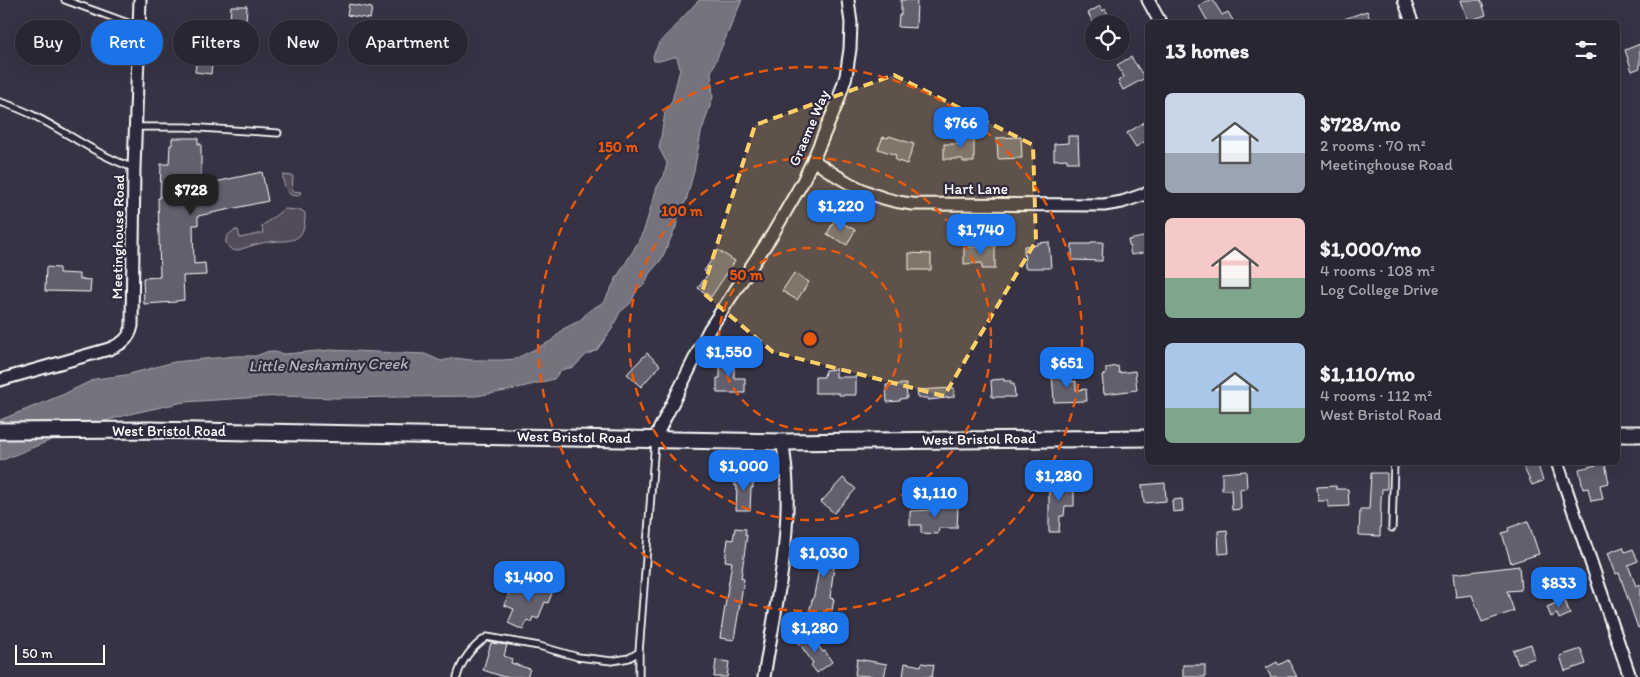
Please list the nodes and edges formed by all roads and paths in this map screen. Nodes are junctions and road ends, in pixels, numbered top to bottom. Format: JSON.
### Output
{"nodes":[{"id":1,"x":65,"y":0,"type":"edge"},
{"id":2,"x":140,"y":0,"type":"edge"},
{"id":3,"x":848,"y":0,"type":"edge"},
{"id":4,"x":1148,"y":0,"type":"edge"},
{"id":5,"x":1404,"y":0,"type":"edge"},
{"id":6,"x":75,"y":2,"type":"edge"},
{"id":7,"x":121,"y":20,"type":"edge"},
{"id":8,"x":139,"y":20,"type":"edge"},
{"id":9,"x":1159,"y":20,"type":"edge"},
{"id":10,"x":1411,"y":20,"type":"edge"},
{"id":11,"x":138,"y":65,"type":"edge"},
{"id":12,"x":0,"y":102,"type":"edge"},
{"id":13,"x":136,"y":128,"type":"junction"},
{"id":14,"x":278,"y":134,"type":"dead end"},
{"id":15,"x":813,"y":160,"type":"junction"},
{"id":16,"x":134,"y":168,"type":"junction"},
{"id":17,"x":1145,"y":194,"type":"edge"},
{"id":18,"x":0,"y":380,"type":"edge"},
{"id":19,"x":0,"y":432,"type":"edge"},
{"id":20,"x":1620,"y":434,"type":"edge"},
{"id":21,"x":1640,"y":434,"type":"edge"},
{"id":22,"x":655,"y":438,"type":"junction"},
{"id":23,"x":1145,"y":438,"type":"edge"},
{"id":24,"x":783,"y":442,"type":"junction"},
{"id":25,"x":1394,"y":465,"type":"edge"},
{"id":26,"x":1558,"y":465,"type":"edge"},
{"id":27,"x":1392,"y":528,"type":"dead end"},
{"id":28,"x":639,"y":652,"type":"junction"},
{"id":29,"x":457,"y":677,"type":"edge"},
{"id":30,"x":639,"y":677,"type":"edge"},
{"id":31,"x":764,"y":677,"type":"edge"},
{"id":32,"x":1630,"y":677,"type":"edge"}],
"edges":[{"from":1,"to":6,"type":"lane"},
{"from":2,"to":8,"type":"street","name":"Meetinghouse Road"},
{"from":3,"to":15,"type":"street","name":"Graeme Way"},
{"from":4,"to":9,"type":"street"},
{"from":5,"to":10,"type":"street"},
{"from":6,"to":7,"type":"lane"},
{"from":11,"to":13,"type":"street","name":"Meetinghouse Road"},
{"from":12,"to":16,"type":"lane"},
{"from":13,"to":14,"type":"lane"},
{"from":13,"to":16,"type":"street","name":"Meetinghouse Road"},
{"from":15,"to":17,"type":"street","name":"Hart Lane"},
{"from":15,"to":22,"type":"street","name":"Graeme Way"},
{"from":16,"to":18,"type":"street","name":"Meetinghouse Road"},
{"from":19,"to":22,"type":"main road","name":"West Bristol Road"},
{"from":20,"to":21,"type":"main road"},
{"from":22,"to":24,"type":"main road","name":"West Bristol Road"},
{"from":22,"to":28,"type":"lane"},
{"from":23,"to":24,"type":"main road","name":"West Bristol Road"},
{"from":24,"to":31,"type":"street"},
{"from":25,"to":27,"type":"lane"},
{"from":26,"to":32,"type":"street"},
{"from":28,"to":29,"type":"lane"},
{"from":28,"to":30,"type":"lane"}]}
